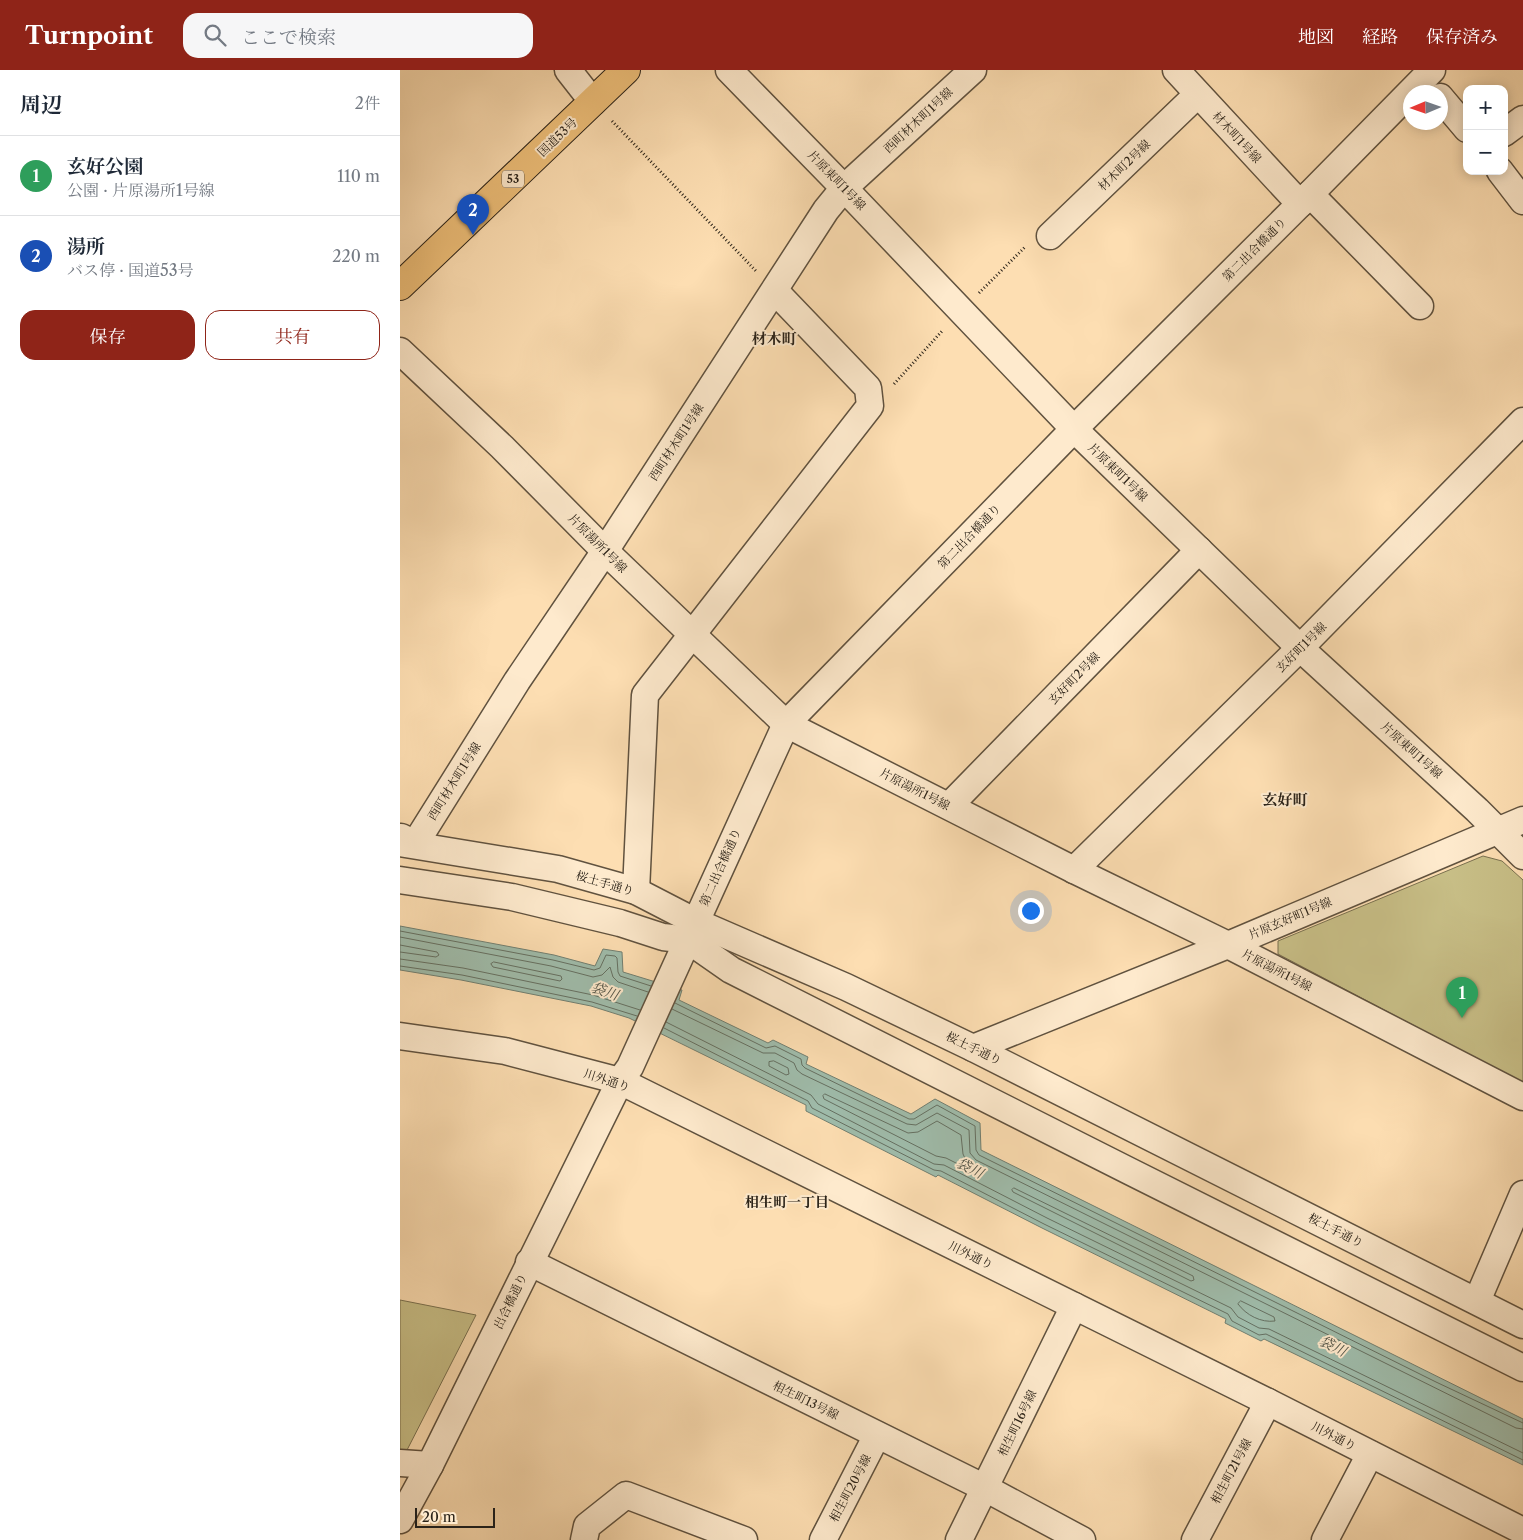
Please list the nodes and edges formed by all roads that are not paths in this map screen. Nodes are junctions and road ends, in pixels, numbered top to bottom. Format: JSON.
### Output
{"nodes":[{"id":1,"x":568,"y":70,"type":"edge"},
{"id":2,"x":626,"y":70,"type":"edge"},
{"id":3,"x":729,"y":70,"type":"edge"},
{"id":4,"x":973,"y":70,"type":"edge"},
{"id":5,"x":1176,"y":70,"type":"edge"},
{"id":6,"x":1431,"y":81,"type":"edge"},
{"id":7,"x":1198,"y":94,"type":"junction"},
{"id":8,"x":602,"y":110,"type":"junction"},
{"id":9,"x":1523,"y":119,"type":"edge"},
{"id":10,"x":1463,"y":124,"type":"edge"},
{"id":11,"x":1508,"y":130,"type":"edge"},
{"id":12,"x":1503,"y":175,"type":"edge"},
{"id":13,"x":844,"y":188,"type":"junction"},
{"id":14,"x":1305,"y":199,"type":"junction"},
{"id":15,"x":1523,"y":202,"type":"edge"},
{"id":16,"x":1050,"y":236,"type":"road end"},
{"id":17,"x":400,"y":286,"type":"edge"},
{"id":18,"x":775,"y":291,"type":"junction"},
{"id":19,"x":1420,"y":306,"type":"dead end"},
{"id":20,"x":400,"y":351,"type":"edge"},
{"id":21,"x":1523,"y":421,"type":"edge"},
{"id":22,"x":1074,"y":429,"type":"junction"},
{"id":23,"x":1199,"y":550,"type":"junction"},
{"id":24,"x":606,"y":551,"type":"junction"},
{"id":25,"x":692,"y":634,"type":"junction"},
{"id":26,"x":1300,"y":648,"type":"junction"},
{"id":27,"x":786,"y":724,"type":"junction"},
{"id":28,"x":949,"y":806,"type":"junction"},
{"id":29,"x":1523,"y":820,"type":"edge"},
{"id":30,"x":1498,"y":830,"type":"junction"},
{"id":31,"x":405,"y":841,"type":"edge"},
{"id":32,"x":1523,"y":856,"type":"edge"},
{"id":33,"x":1074,"y":870,"type":"junction"},
{"id":34,"x":400,"y":880,"type":"edge"},
{"id":35,"x":636,"y":891,"type":"junction"},
{"id":36,"x":687,"y":941,"type":"junction"},
{"id":37,"x":1228,"y":945,"type":"junction"},
{"id":38,"x":400,"y":1036,"type":"edge"},
{"id":39,"x":973,"y":1048,"type":"junction"},
{"id":40,"x":625,"y":1074,"type":"junction"},
{"id":41,"x":1523,"y":1097,"type":"edge"},
{"id":42,"x":1523,"y":1194,"type":"edge"},
{"id":43,"x":529,"y":1262,"type":"junction"},
{"id":44,"x":1477,"y":1301,"type":"junction"},
{"id":45,"x":1074,"y":1306,"type":"junction"},
{"id":46,"x":1523,"y":1325,"type":"edge"},
{"id":47,"x":1523,"y":1368,"type":"edge"},
{"id":48,"x":1268,"y":1402,"type":"junction"},
{"id":49,"x":877,"y":1435,"type":"junction"},
{"id":50,"x":1370,"y":1454,"type":"junction"},
{"id":51,"x":400,"y":1463,"type":"edge"},
{"id":52,"x":430,"y":1464,"type":"junction"},
{"id":53,"x":985,"y":1488,"type":"junction"},
{"id":54,"x":400,"y":1520,"type":"edge"},
{"id":55,"x":1523,"y":1531,"type":"edge"},
{"id":56,"x":584,"y":1540,"type":"edge"},
{"id":57,"x":744,"y":1540,"type":"edge"},
{"id":58,"x":823,"y":1540,"type":"edge"},
{"id":59,"x":960,"y":1540,"type":"edge"},
{"id":60,"x":1082,"y":1540,"type":"edge"},
{"id":61,"x":1195,"y":1540,"type":"edge"},
{"id":62,"x":1326,"y":1540,"type":"edge"}],
"edges":[{"from":1,"to":8,"type":"street"},
{"from":2,"to":8,"type":"highway","name":"国道53号","number":"53"},
{"from":3,"to":13,"type":"street","name":"片原東町1号線"},
{"from":4,"to":13,"type":"street","name":"西町材木町1号線"},
{"from":5,"to":7,"type":"street","name":"材木町1号線"},
{"from":6,"to":10,"type":"street"},
{"from":6,"to":14,"type":"street","name":"第二出合橋通り"},
{"from":7,"to":14,"type":"street","name":"材木町1号線"},
{"from":7,"to":16,"type":"street","name":"材木町2号線"},
{"from":8,"to":17,"type":"highway","name":"国道53号","number":"53"},
{"from":9,"to":11,"type":"street"},
{"from":12,"to":15,"type":"street"},
{"from":13,"to":18,"type":"street","name":"西町材木町1号線"},
{"from":13,"to":22,"type":"street","name":"片原東町1号線"},
{"from":14,"to":19,"type":"street","name":"材木町1号線"},
{"from":14,"to":22,"type":"street","name":"第二出合橋通り"},
{"from":18,"to":24,"type":"street","name":"西町材木町1号線"},
{"from":18,"to":25,"type":"street"},
{"from":20,"to":24,"type":"street","name":"片原湯所1号線"},
{"from":21,"to":26,"type":"street","name":"玄好町1号線"},
{"from":22,"to":23,"type":"street","name":"片原東町1号線"},
{"from":22,"to":27,"type":"street","name":"第二出合橋通り"},
{"from":23,"to":26,"type":"street","name":"片原東町1号線"},
{"from":23,"to":28,"type":"street","name":"玄好町2号線"},
{"from":24,"to":25,"type":"street","name":"片原湯所1号線"},
{"from":24,"to":31,"type":"street","name":"西町材木町1号線"},
{"from":25,"to":27,"type":"street","name":"片原湯所1号線"},
{"from":25,"to":35,"type":"street"},
{"from":26,"to":30,"type":"street","name":"片原東町1号線"},
{"from":26,"to":33,"type":"street","name":"玄好町1号線"},
{"from":27,"to":28,"type":"street","name":"片原湯所1号線"},
{"from":27,"to":36,"type":"street","name":"第二出合橋通り"},
{"from":28,"to":33,"type":"street","name":"片原湯所1号線"},
{"from":29,"to":30,"type":"street","name":"片原玄好町1号線"},
{"from":30,"to":32,"type":"street","name":"片原東町1号線"},
{"from":30,"to":37,"type":"street","name":"片原玄好町1号線"},
{"from":31,"to":35,"type":"street","name":"桜土手通り"},
{"from":33,"to":37,"type":"street","name":"片原湯所1号線"},
{"from":34,"to":36,"type":"street"},
{"from":35,"to":36,"type":"street","name":"桜土手通り"},
{"from":36,"to":39,"type":"street","name":"桜土手通り"},
{"from":36,"to":40,"type":"street","name":"第二出合橋通り"},
{"from":36,"to":47,"type":"street"},
{"from":37,"to":39,"type":"street","name":"片原玄好町1号線"},
{"from":37,"to":41,"type":"street","name":"片原湯所1号線"},
{"from":38,"to":40,"type":"street","name":"川外通り"},
{"from":39,"to":44,"type":"street","name":"桜土手通り"},
{"from":40,"to":43,"type":"street","name":"出合橋通り"},
{"from":40,"to":45,"type":"street","name":"川外通り"},
{"from":42,"to":44,"type":"street"},
{"from":43,"to":49,"type":"street","name":"相生町13号線"},
{"from":43,"to":52,"type":"street","name":"出合橋通り"},
{"from":44,"to":46,"type":"street","name":"桜土手通り"},
{"from":45,"to":48,"type":"street","name":"川外通り"},
{"from":45,"to":53,"type":"street","name":"相生町16号線"},
{"from":48,"to":50,"type":"street","name":"川外通り"},
{"from":48,"to":61,"type":"street","name":"相生町21号線"},
{"from":49,"to":53,"type":"street","name":"相生町13号線"},
{"from":49,"to":58,"type":"street","name":"相生町20号線"},
{"from":50,"to":55,"type":"street","name":"川外通り"},
{"from":50,"to":62,"type":"street"},
{"from":51,"to":52,"type":"street"},
{"from":52,"to":54,"type":"street","name":"出合橋通り"},
{"from":53,"to":59,"type":"street","name":"相生町16号線"},
{"from":53,"to":60,"type":"street","name":"相生町13号線"},
{"from":56,"to":57,"type":"street"}]}
